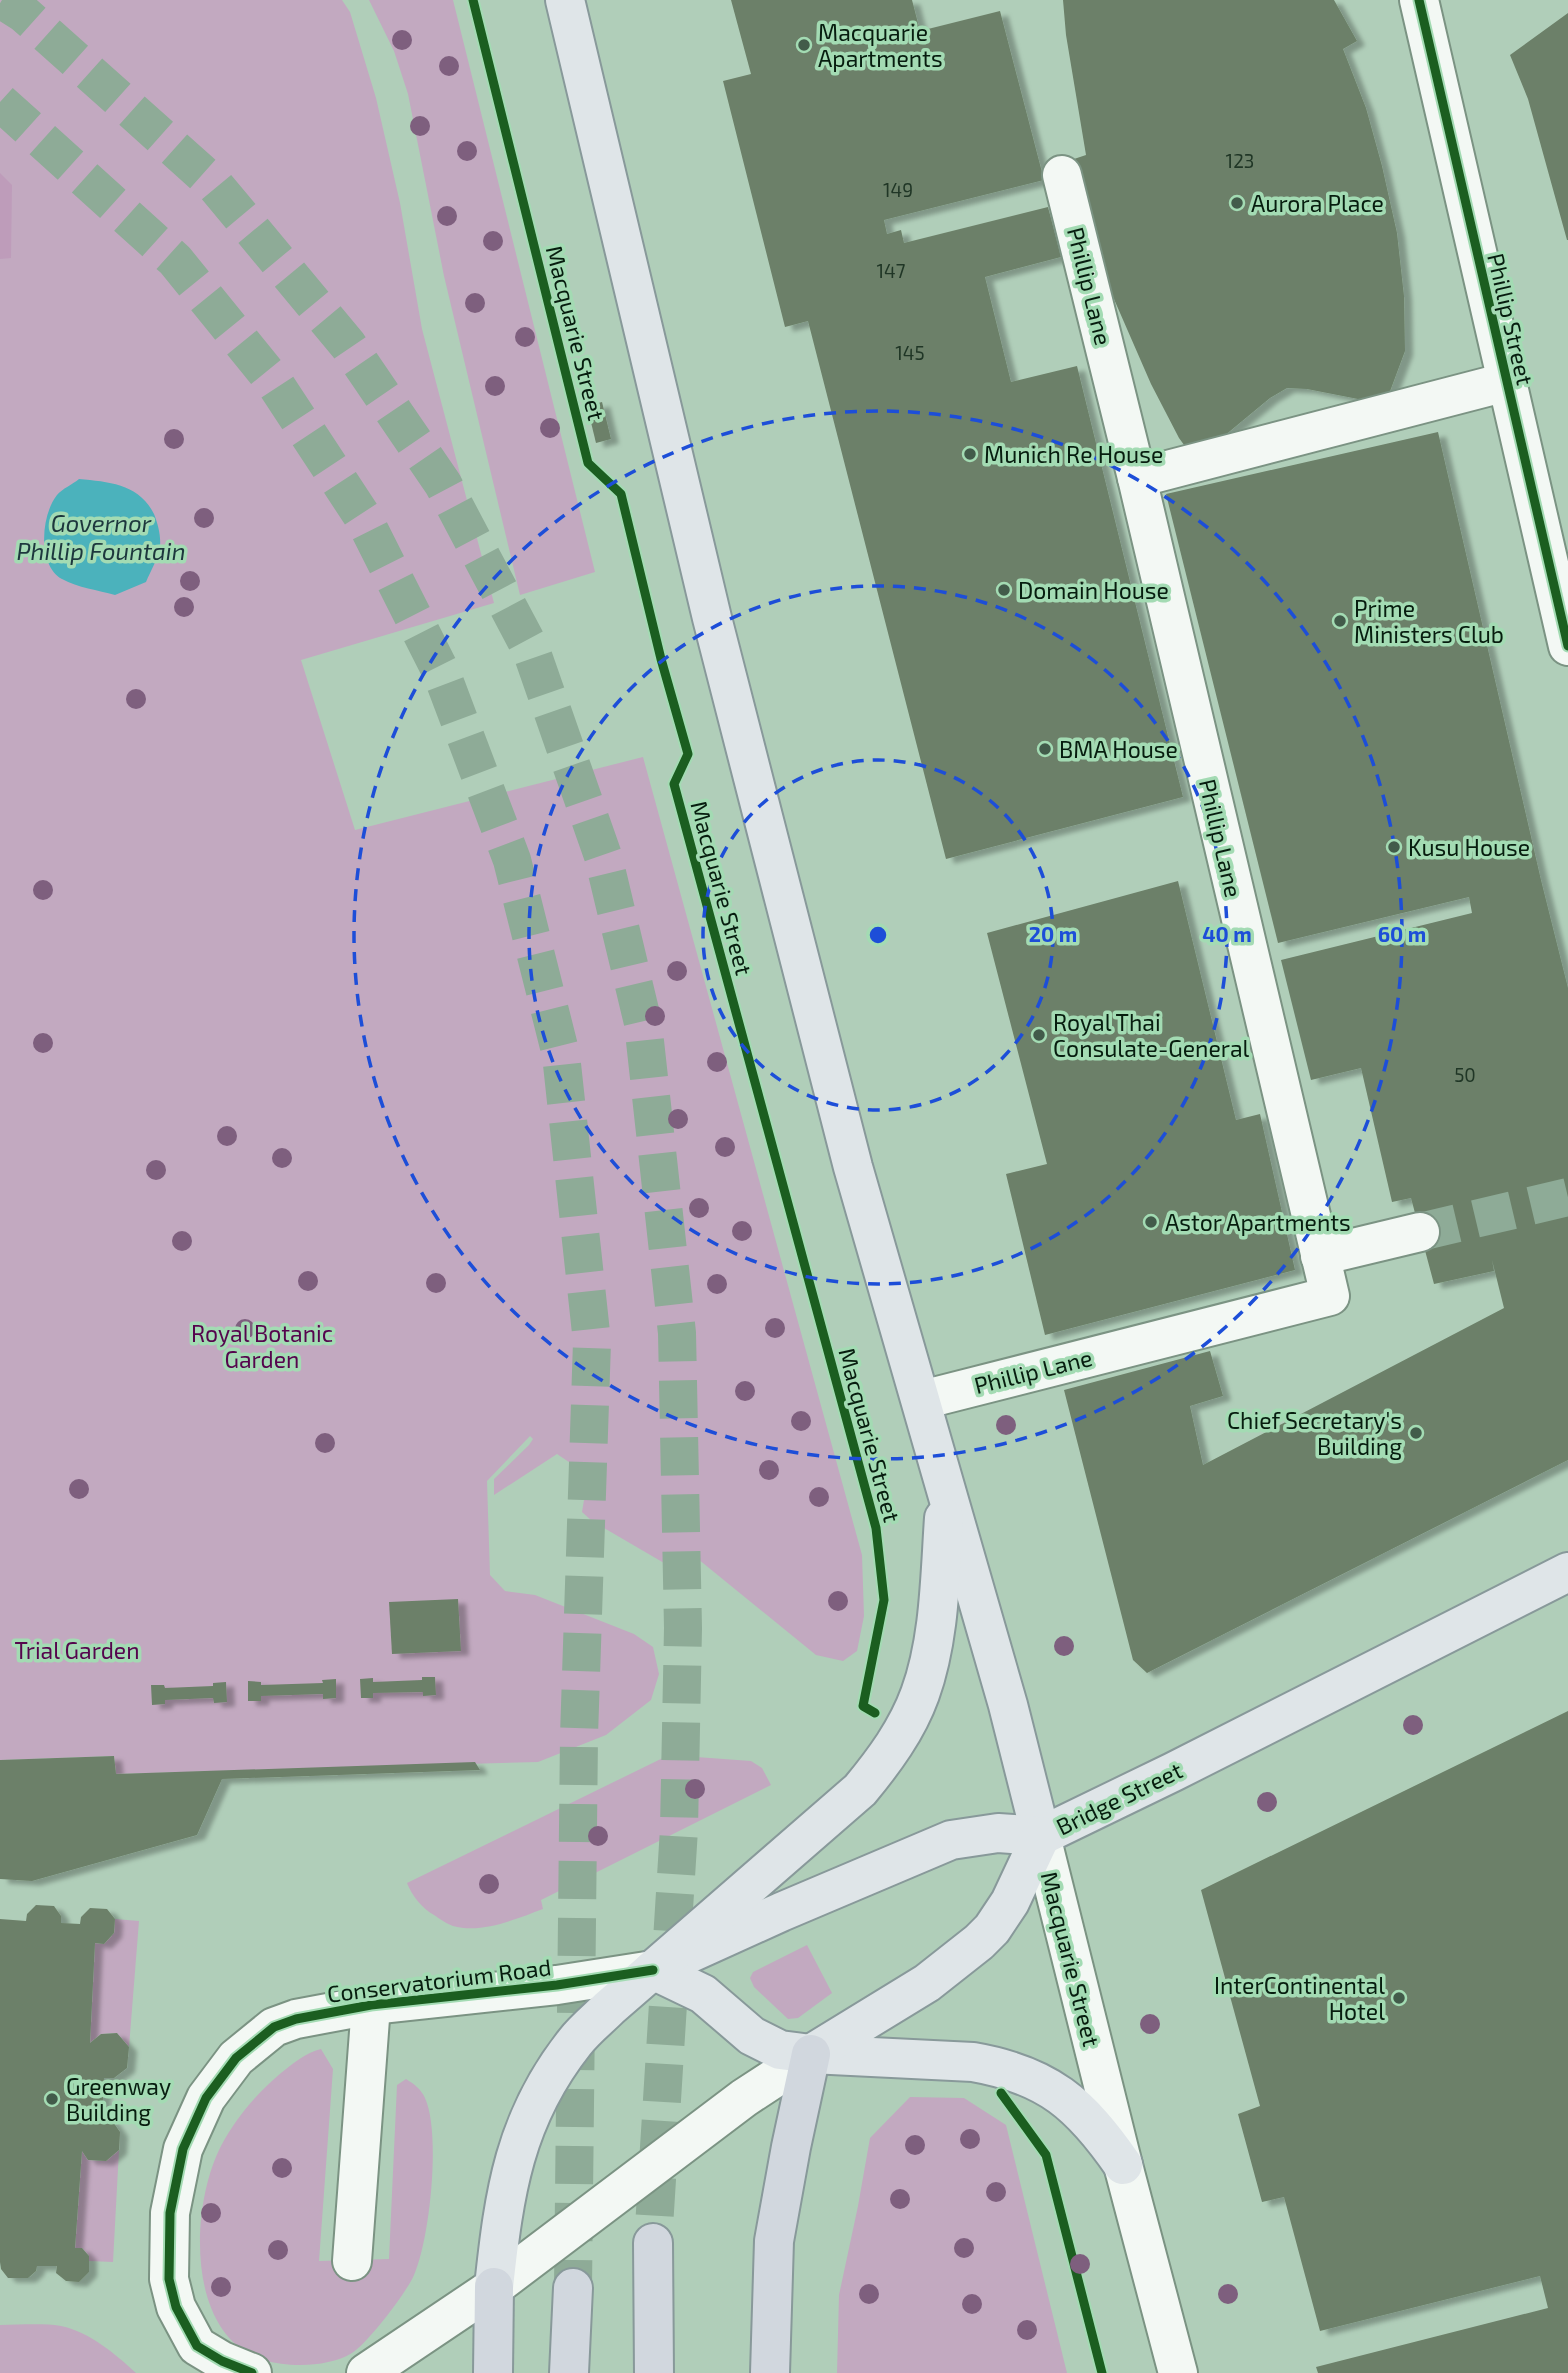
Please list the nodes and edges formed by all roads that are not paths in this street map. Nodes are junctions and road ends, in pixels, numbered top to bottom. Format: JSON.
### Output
{"nodes":[{"id":1,"x":565,"y":0,"type":"edge"},
{"id":2,"x":1419,"y":0,"type":"edge"},
{"id":3,"x":1062,"y":175,"type":"dead end"},
{"id":4,"x":1506,"y":382,"type":"junction"},
{"id":5,"x":1137,"y":478,"type":"junction"},
{"id":6,"x":1568,"y":646,"type":"edge"},
{"id":7,"x":1420,"y":1232,"type":"tunnel mouth"},
{"id":8,"x":1320,"y":1256,"type":"junction"},
{"id":9,"x":922,"y":1400,"type":"junction"},
{"id":10,"x":946,"y":1495,"type":"junction"},
{"id":11,"x":1568,"y":1572,"type":"edge"},
{"id":12,"x":1041,"y":1836,"type":"junction"},
{"id":13,"x":653,"y":1970,"type":"junction"},
{"id":14,"x":371,"y":2005,"type":"junction"},
{"id":15,"x":811,"y":2054,"type":"junction"},
{"id":16,"x":1123,"y":2165,"type":"junction"},
{"id":17,"x":653,"y":2243,"type":"tunnel mouth"},
{"id":18,"x":352,"y":2261,"type":"dead end"},
{"id":19,"x":494,"y":2287,"type":"junction"},
{"id":20,"x":573,"y":2288,"type":"tunnel mouth"},
{"id":21,"x":652,"y":2325,"type":"junction"},
{"id":22,"x":572,"y":2330,"type":"junction"},
{"id":23,"x":203,"y":2360,"type":"edge"},
{"id":24,"x":252,"y":2373,"type":"edge"},
{"id":25,"x":366,"y":2373,"type":"edge"},
{"id":26,"x":493,"y":2373,"type":"edge"},
{"id":27,"x":569,"y":2373,"type":"edge"},
{"id":28,"x":577,"y":2373,"type":"edge"},
{"id":29,"x":654,"y":2373,"type":"edge"},
{"id":30,"x":664,"y":2373,"type":"edge"},
{"id":31,"x":771,"y":2373,"type":"edge"},
{"id":32,"x":1178,"y":2373,"type":"edge"}],
"edges":[{"from":1,"to":9,"type":"main road","name":"Macquarie Street"},
{"from":2,"to":4,"type":"street","name":"Phillip Street"},
{"from":3,"to":5,"type":"street","name":"Phillip Lane"},
{"from":4,"to":5,"type":"street"},
{"from":4,"to":6,"type":"street","name":"Phillip Street"},
{"from":5,"to":8,"type":"street","name":"Phillip Lane"},
{"from":7,"to":8,"type":"street"},
{"from":8,"to":9,"type":"street","name":"Phillip Lane"},
{"from":9,"to":10,"type":"main road","name":"Macquarie Street"},
{"from":10,"to":12,"type":"main road","name":"Macquarie Street"},
{"from":10,"to":13,"type":"main road"},
{"from":11,"to":12,"type":"main road","name":"Bridge Street"},
{"from":12,"to":13,"type":"main road","name":"Bridge Street"},
{"from":12,"to":15,"type":"main road"},
{"from":12,"to":16,"type":"street","name":"Macquarie Street"},
{"from":13,"to":14,"type":"street","name":"Conservatorium Road"},
{"from":13,"to":15,"type":"main road"},
{"from":13,"to":19,"type":"main road"},
{"from":14,"to":18,"type":"street"},
{"from":14,"to":23,"type":"street","name":"Conservatorium Road"},
{"from":15,"to":16,"type":"main road"},
{"from":15,"to":19,"type":"street"},
{"from":15,"to":31,"type":"highway"},
{"from":16,"to":32,"type":"street","name":"Macquarie Street"},
{"from":17,"to":21,"type":"highway"},
{"from":19,"to":25,"type":"street"},
{"from":19,"to":26,"type":"highway"},
{"from":20,"to":22,"type":"highway"},
{"from":21,"to":29,"type":"highway"},
{"from":21,"to":30,"type":"highway"},
{"from":22,"to":27,"type":"highway"},
{"from":22,"to":28,"type":"highway"},
{"from":23,"to":24,"type":"street","name":"Conservatorium Road"}]}
